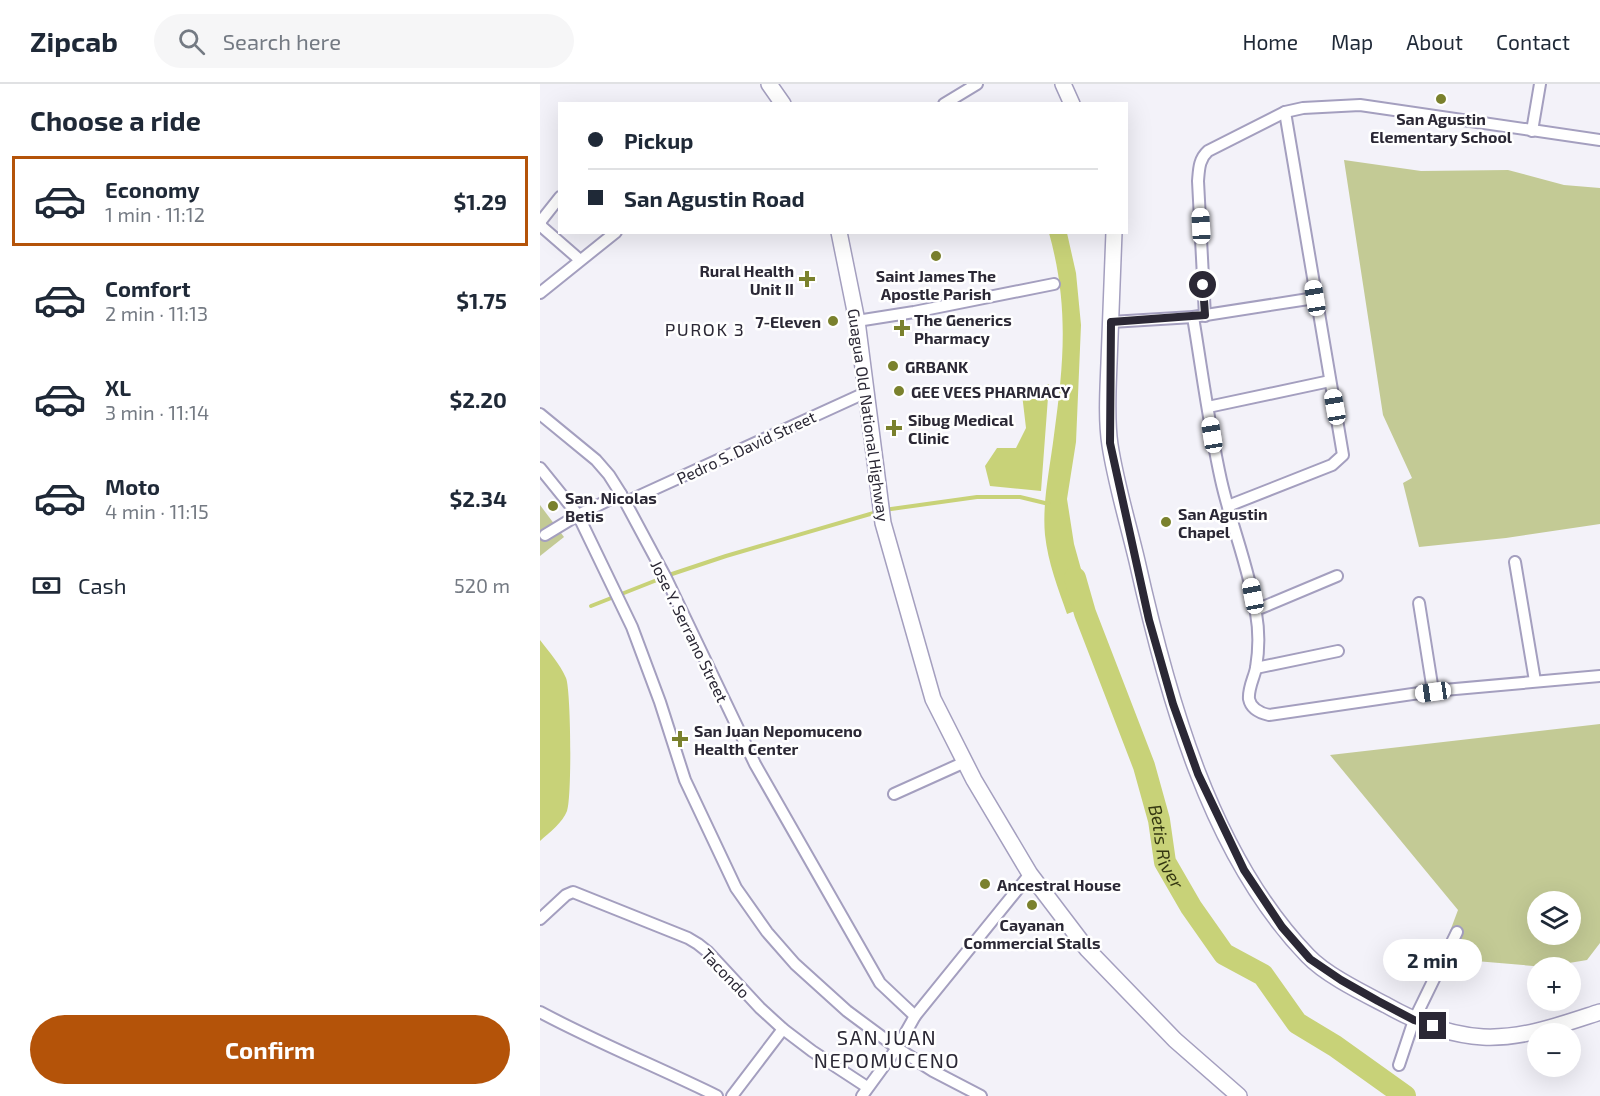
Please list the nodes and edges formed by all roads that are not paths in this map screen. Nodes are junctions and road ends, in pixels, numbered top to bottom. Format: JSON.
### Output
{"nodes":[{"id":1,"x":769,"y":84,"type":"edge"},
{"id":2,"x":978,"y":84,"type":"edge"},
{"id":3,"x":1063,"y":84,"type":"edge"},
{"id":4,"x":1540,"y":84,"type":"edge"},
{"id":5,"x":782,"y":102,"type":"edge"},
{"id":6,"x":947,"y":102,"type":"edge"},
{"id":7,"x":1071,"y":102,"type":"edge"},
{"id":8,"x":1285,"y":112,"type":"junction"},
{"id":9,"x":1532,"y":131,"type":"junction"},
{"id":10,"x":1600,"y":140,"type":"edge"},
{"id":11,"x":558,"y":200,"type":"edge"},
{"id":12,"x":540,"y":226,"type":"edge"},
{"id":13,"x":540,"y":226,"type":"edge"},
{"id":14,"x":613,"y":234,"type":"edge"},
{"id":15,"x":839,"y":234,"type":"edge"},
{"id":16,"x":1114,"y":234,"type":"edge"},
{"id":17,"x":580,"y":260,"type":"junction"},
{"id":18,"x":1054,"y":284,"type":"dead end"},
{"id":19,"x":540,"y":293,"type":"edge"},
{"id":20,"x":1315,"y":298,"type":"junction"},
{"id":21,"x":1199,"y":316,"type":"junction"},
{"id":22,"x":857,"y":321,"type":"junction"},
{"id":23,"x":1111,"y":322,"type":"junction"},
{"id":24,"x":1330,"y":381,"type":"junction"},
{"id":25,"x":867,"y":392,"type":"junction"},
{"id":26,"x":1208,"y":407,"type":"junction"},
{"id":27,"x":540,"y":414,"type":"edge"},
{"id":28,"x":540,"y":468,"type":"edge"},
{"id":29,"x":623,"y":498,"type":"junction"},
{"id":30,"x":1228,"y":506,"type":"junction"},
{"id":31,"x":578,"y":515,"type":"junction"},
{"id":32,"x":545,"y":535,"type":"dead end"},
{"id":33,"x":1515,"y":562,"type":"dead end"},
{"id":34,"x":1337,"y":576,"type":"dead end"},
{"id":35,"x":1419,"y":603,"type":"dead end"},
{"id":36,"x":1256,"y":610,"type":"junction"},
{"id":37,"x":1338,"y":651,"type":"dead end"},
{"id":38,"x":1256,"y":668,"type":"junction"},
{"id":39,"x":1600,"y":676,"type":"edge"},
{"id":40,"x":1535,"y":681,"type":"junction"},
{"id":41,"x":1433,"y":692,"type":"junction"},
{"id":42,"x":964,"y":762,"type":"junction"},
{"id":43,"x":894,"y":794,"type":"dead end"},
{"id":44,"x":1030,"y":874,"type":"junction"},
{"id":45,"x":540,"y":919,"type":"edge"},
{"id":46,"x":1457,"y":932,"type":"dead end"},
{"id":47,"x":540,"y":1012,"type":"edge"},
{"id":48,"x":1600,"y":1012,"type":"edge"},
{"id":49,"x":915,"y":1016,"type":"junction"},
{"id":50,"x":1414,"y":1020,"type":"junction"},
{"id":51,"x":783,"y":1029,"type":"junction"},
{"id":52,"x":897,"y":1048,"type":"junction"},
{"id":53,"x":1399,"y":1065,"type":"dead end"},
{"id":54,"x":865,"y":1091,"type":"edge"},
{"id":55,"x":717,"y":1096,"type":"edge"},
{"id":56,"x":732,"y":1096,"type":"edge"},
{"id":57,"x":981,"y":1096,"type":"edge"},
{"id":58,"x":1239,"y":1096,"type":"edge"}],
"edges":[{"from":1,"to":5,"type":"street"},
{"from":2,"to":6,"type":"street"},
{"from":3,"to":7,"type":"street"},
{"from":4,"to":9,"type":"street"},
{"from":8,"to":9,"type":"street"},
{"from":8,"to":20,"type":"street"},
{"from":8,"to":21,"type":"street"},
{"from":9,"to":10,"type":"street"},
{"from":11,"to":13,"type":"street"},
{"from":12,"to":17,"type":"street"},
{"from":14,"to":17,"type":"street"},
{"from":15,"to":22,"type":"street","name":"Guagua Old National Highway"},
{"from":16,"to":23,"type":"street"},
{"from":17,"to":19,"type":"street"},
{"from":18,"to":22,"type":"street"},
{"from":20,"to":21,"type":"street"},
{"from":20,"to":24,"type":"street"},
{"from":21,"to":23,"type":"street"},
{"from":21,"to":26,"type":"street"},
{"from":22,"to":25,"type":"street","name":"Guagua Old National Highway"},
{"from":23,"to":50,"type":"street"},
{"from":24,"to":26,"type":"street"},
{"from":24,"to":30,"type":"street"},
{"from":25,"to":29,"type":"street","name":"Pedro S. David Street"},
{"from":25,"to":42,"type":"street","name":"Guagua Old National Highway"},
{"from":26,"to":30,"type":"street"},
{"from":27,"to":29,"type":"street","name":"Jose Y. Serrano Street"},
{"from":28,"to":31,"type":"street"},
{"from":29,"to":31,"type":"street","name":"Pedro S. David Street"},
{"from":29,"to":49,"type":"street","name":"Jose Y. Serrano Street"},
{"from":30,"to":36,"type":"street"},
{"from":31,"to":32,"type":"street","name":"Pedro S. David Street"},
{"from":31,"to":52,"type":"street"},
{"from":33,"to":40,"type":"street"},
{"from":34,"to":36,"type":"street"},
{"from":35,"to":41,"type":"street"},
{"from":36,"to":38,"type":"street"},
{"from":37,"to":38,"type":"street"},
{"from":38,"to":41,"type":"street"},
{"from":39,"to":40,"type":"street"},
{"from":40,"to":41,"type":"street"},
{"from":42,"to":43,"type":"street"},
{"from":42,"to":44,"type":"street","name":"Guagua Old National Highway"},
{"from":44,"to":49,"type":"street"},
{"from":44,"to":58,"type":"street","name":"Guagua Old National Highway"},
{"from":45,"to":51,"type":"street","name":"Tacondo"},
{"from":46,"to":50,"type":"street"},
{"from":47,"to":55,"type":"street"},
{"from":48,"to":50,"type":"street"},
{"from":49,"to":52,"type":"street"},
{"from":50,"to":53,"type":"street"},
{"from":51,"to":54,"type":"street","name":"Tacondo"},
{"from":51,"to":56,"type":"street"},
{"from":52,"to":54,"type":"street"},
{"from":52,"to":57,"type":"street"}]}
